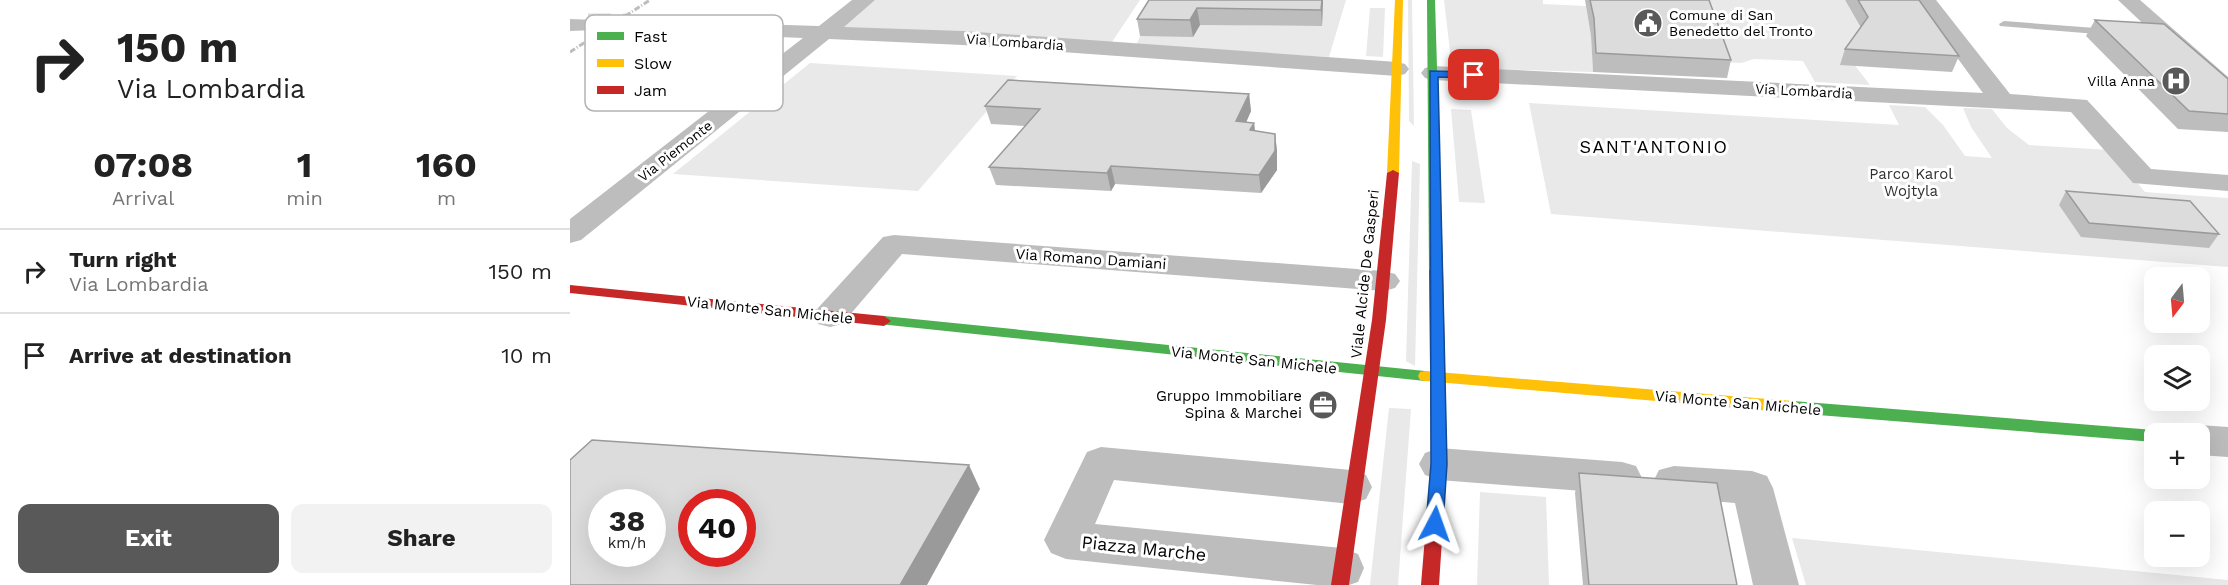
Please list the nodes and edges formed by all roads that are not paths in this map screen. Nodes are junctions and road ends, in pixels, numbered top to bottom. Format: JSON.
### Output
{"nodes":[{"id":1,"x":865,"y":0,"type":"edge"},
{"id":2,"x":1399,"y":0,"type":"edge"},
{"id":3,"x":1431,"y":0,"type":"edge"},
{"id":4,"x":1925,"y":0,"type":"edge"},
{"id":5,"x":2128,"y":0,"type":"edge"},
{"id":6,"x":2004,"y":24,"type":"dead end"},
{"id":7,"x":783,"y":30,"type":"edge"},
{"id":8,"x":825,"y":32,"type":"junction"},
{"id":9,"x":2121,"y":33,"type":"edge"},
{"id":10,"x":2144,"y":34,"type":"edge"},
{"id":11,"x":2167,"y":36,"type":"junction"},
{"id":12,"x":783,"y":65,"type":"edge"},
{"id":13,"x":1398,"y":69,"type":"junction"},
{"id":14,"x":1433,"y":73,"type":"junction"},
{"id":15,"x":2228,"y":90,"type":"edge"},
{"id":16,"x":2002,"y":101,"type":"junction"},
{"id":17,"x":725,"y":111,"type":"edge"},
{"id":18,"x":2228,"y":183,"type":"edge"},
{"id":19,"x":570,"y":234,"type":"edge"},
{"id":20,"x":1384,"y":281,"type":"junction"},
{"id":21,"x":570,"y":289,"type":"edge"},
{"id":22,"x":830,"y":316,"type":"junction"},
{"id":23,"x":1371,"y":372,"type":"junction"},
{"id":24,"x":1436,"y":378,"type":"junction"},
{"id":25,"x":2144,"y":435,"type":"edge"},
{"id":26,"x":2210,"y":441,"type":"edge"},
{"id":27,"x":2228,"y":442,"type":"edge"},
{"id":28,"x":1439,"y":464,"type":"junction"},
{"id":29,"x":1351,"y":487,"type":"junction"},
{"id":30,"x":1341,"y":576,"type":"edge"},
{"id":31,"x":1430,"y":585,"type":"edge"},
{"id":32,"x":1776,"y":585,"type":"edge"}],
"edges":[{"from":1,"to":8,"type":"street","name":"Via Piemonte"},
{"from":2,"to":13,"type":"street","name":"Viale Alcide De Gasperi"},
{"from":3,"to":14,"type":"street"},
{"from":4,"to":16,"type":"street"},
{"from":5,"to":11,"type":"street"},
{"from":6,"to":9,"type":"lane"},
{"from":7,"to":8,"type":"street","name":"Via Lombardia"},
{"from":8,"to":12,"type":"street","name":"Via Piemonte"},
{"from":8,"to":13,"type":"street","name":"Via Lombardia"},
{"from":10,"to":11,"type":"lane"},
{"from":11,"to":15,"type":"street"},
{"from":13,"to":20,"type":"street","name":"Viale Alcide De Gasperi"},
{"from":14,"to":16,"type":"street","name":"Via Lombardia"},
{"from":14,"to":24,"type":"street"},
{"from":16,"to":18,"type":"street","name":"Via Lombardia"},
{"from":17,"to":19,"type":"street","name":"Via Piemonte"},
{"from":20,"to":22,"type":"street","name":"Via Romano Damiani"},
{"from":20,"to":23,"type":"street","name":"Viale Alcide De Gasperi"},
{"from":21,"to":22,"type":"street","name":"Via Monte San Michele"},
{"from":22,"to":23,"type":"street","name":"Via Monte San Michele"},
{"from":23,"to":24,"type":"street","name":"Via Monte San Michele"},
{"from":23,"to":29,"type":"street","name":"Viale Alcide De Gasperi"},
{"from":24,"to":25,"type":"street","name":"Via Monte San Michele"},
{"from":24,"to":28,"type":"street"},
{"from":26,"to":27,"type":"street"},
{"from":28,"to":31,"type":"street"},
{"from":28,"to":32,"type":"street"},
{"from":29,"to":30,"type":"street","name":"Viale Alcide De Gasperi"},
{"from":29,"to":30,"type":"street","name":"Piazza Marche"}]}
